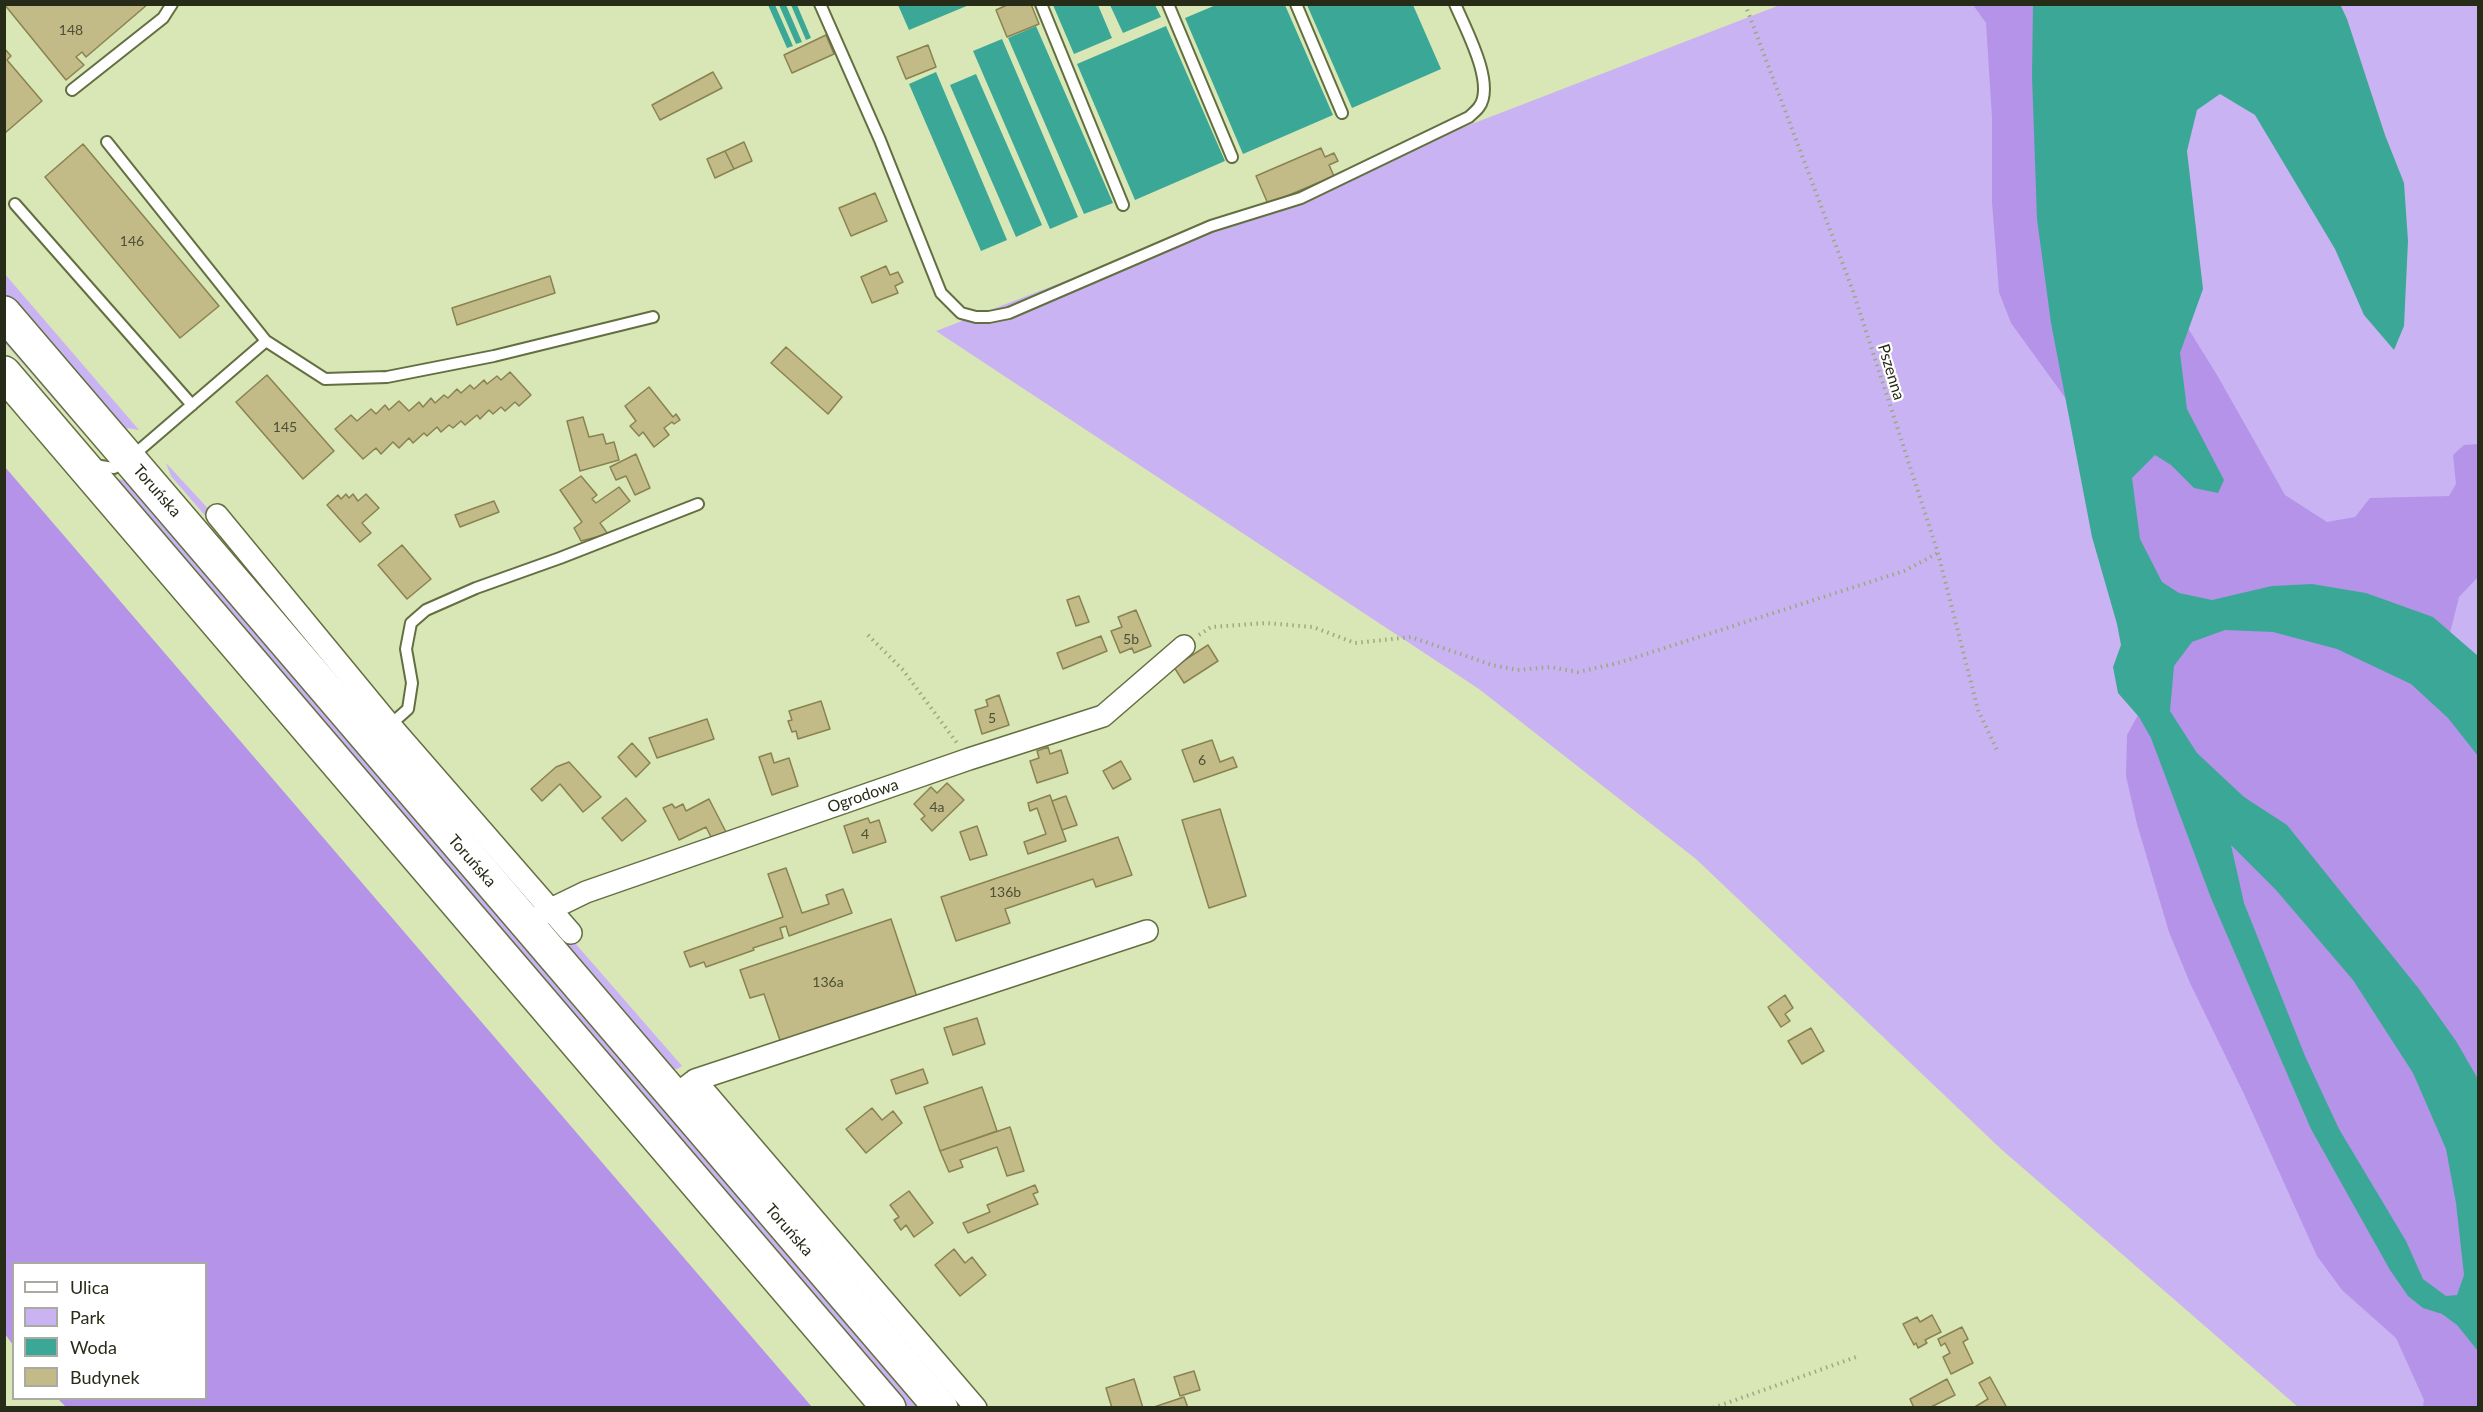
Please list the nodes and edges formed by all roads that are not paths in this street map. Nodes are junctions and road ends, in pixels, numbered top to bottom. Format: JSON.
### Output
{"nodes":[{"id":1,"x":172,"y":4,"type":"edge"},
{"id":2,"x":820,"y":4,"type":"edge"},
{"id":3,"x":1041,"y":4,"type":"edge"},
{"id":4,"x":1168,"y":4,"type":"edge"},
{"id":5,"x":1296,"y":4,"type":"edge"},
{"id":6,"x":1455,"y":4,"type":"edge"},
{"id":7,"x":72,"y":90,"type":"dead end"},
{"id":8,"x":1342,"y":113,"type":"dead end"},
{"id":9,"x":107,"y":142,"type":"dead end"},
{"id":10,"x":1232,"y":157,"type":"dead end"},
{"id":11,"x":15,"y":204,"type":"dead end"},
{"id":12,"x":1123,"y":205,"type":"dead end"},
{"id":13,"x":4,"y":314,"type":"edge"},
{"id":14,"x":653,"y":317,"type":"dead end"},
{"id":15,"x":266,"y":341,"type":"junction"},
{"id":16,"x":4,"y":373,"type":"edge"},
{"id":17,"x":192,"y":405,"type":"junction"},
{"id":18,"x":129,"y":459,"type":"junction"},
{"id":19,"x":79,"y":461,"type":"junction"},
{"id":20,"x":698,"y":504,"type":"dead end"},
{"id":21,"x":217,"y":514,"type":"dead end"},
{"id":22,"x":1184,"y":646,"type":"road end"},
{"id":23,"x":380,"y":733,"type":"junction"},
{"id":24,"x":538,"y":917,"type":"junction"},
{"id":25,"x":1146,"y":931,"type":"dead end"},
{"id":26,"x":571,"y":933,"type":"dead end"},
{"id":27,"x":685,"y":1088,"type":"junction"},
{"id":28,"x":889,"y":1407,"type":"edge"},
{"id":29,"x":941,"y":1407,"type":"edge"},
{"id":30,"x":976,"y":1407,"type":"edge"}],
"edges":[{"from":1,"to":7,"type":"lane"},
{"from":2,"to":6,"type":"lane"},
{"from":3,"to":12,"type":"lane"},
{"from":4,"to":10,"type":"lane"},
{"from":5,"to":8,"type":"lane"},
{"from":9,"to":15,"type":"lane"},
{"from":11,"to":17,"type":"lane"},
{"from":13,"to":18,"type":"main road","name":"Toruńska"},
{"from":14,"to":15,"type":"lane"},
{"from":15,"to":17,"type":"lane"},
{"from":16,"to":19,"type":"main road"},
{"from":17,"to":18,"type":"lane"},
{"from":18,"to":19,"type":"lane"},
{"from":18,"to":23,"type":"main road","name":"Toruńska"},
{"from":19,"to":28,"type":"main road"},
{"from":20,"to":23,"type":"lane"},
{"from":21,"to":23,"type":"street"},
{"from":22,"to":24,"type":"street","name":"Ogrodowa"},
{"from":23,"to":24,"type":"main road","name":"Toruńska"},
{"from":24,"to":26,"type":"street"},
{"from":24,"to":27,"type":"main road","name":"Toruńska"},
{"from":25,"to":27,"type":"street"},
{"from":27,"to":29,"type":"main road","name":"Toruńska"},
{"from":27,"to":30,"type":"street"}]}
